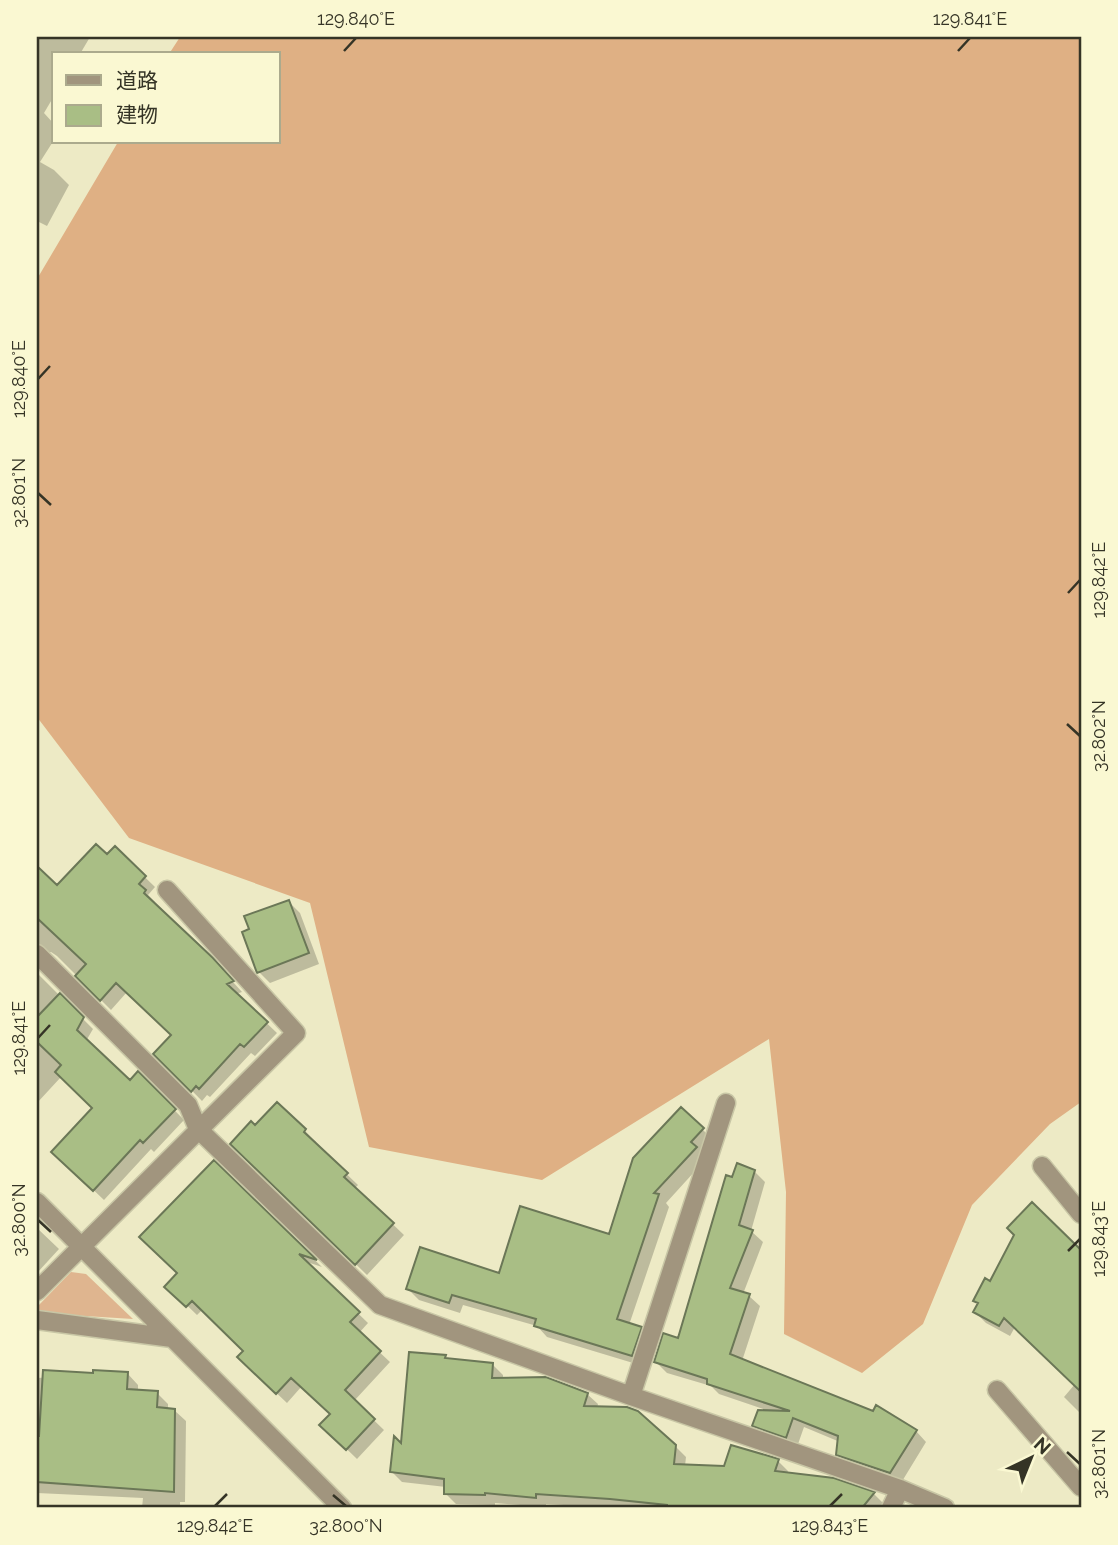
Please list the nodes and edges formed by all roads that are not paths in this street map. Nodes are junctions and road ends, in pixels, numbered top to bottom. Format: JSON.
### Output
{"nodes":[{"id":1,"x":167,"y":890,"type":"dead end"},
{"id":2,"x":37,"y":954,"type":"edge"},
{"id":3,"x":726,"y":1103,"type":"dead end"},
{"id":4,"x":198,"y":1129,"type":"junction"},
{"id":5,"x":1042,"y":1166,"type":"dead end"},
{"id":6,"x":37,"y":1202,"type":"edge"},
{"id":7,"x":1081,"y":1214,"type":"edge"},
{"id":8,"x":80,"y":1247,"type":"junction"},
{"id":9,"x":37,"y":1291,"type":"edge"},
{"id":10,"x":37,"y":1320,"type":"edge"},
{"id":11,"x":172,"y":1338,"type":"junction"},
{"id":12,"x":997,"y":1390,"type":"dead end"},
{"id":13,"x":631,"y":1396,"type":"junction"},
{"id":14,"x":1081,"y":1487,"type":"edge"},
{"id":15,"x":900,"y":1489,"type":"junction"},
{"id":16,"x":342,"y":1508,"type":"edge"},
{"id":17,"x":891,"y":1508,"type":"edge"},
{"id":18,"x":945,"y":1508,"type":"edge"}],
"edges":[{"from":1,"to":4,"type":"street"},
{"from":2,"to":4,"type":"street"},
{"from":3,"to":13,"type":"street"},
{"from":4,"to":8,"type":"street"},
{"from":4,"to":13,"type":"street"},
{"from":5,"to":7,"type":"street"},
{"from":6,"to":8,"type":"street"},
{"from":8,"to":9,"type":"street"},
{"from":8,"to":11,"type":"street"},
{"from":10,"to":11,"type":"street"},
{"from":11,"to":16,"type":"street"},
{"from":12,"to":14,"type":"street"},
{"from":13,"to":15,"type":"street"},
{"from":15,"to":17,"type":"street"},
{"from":15,"to":18,"type":"street"}]}
